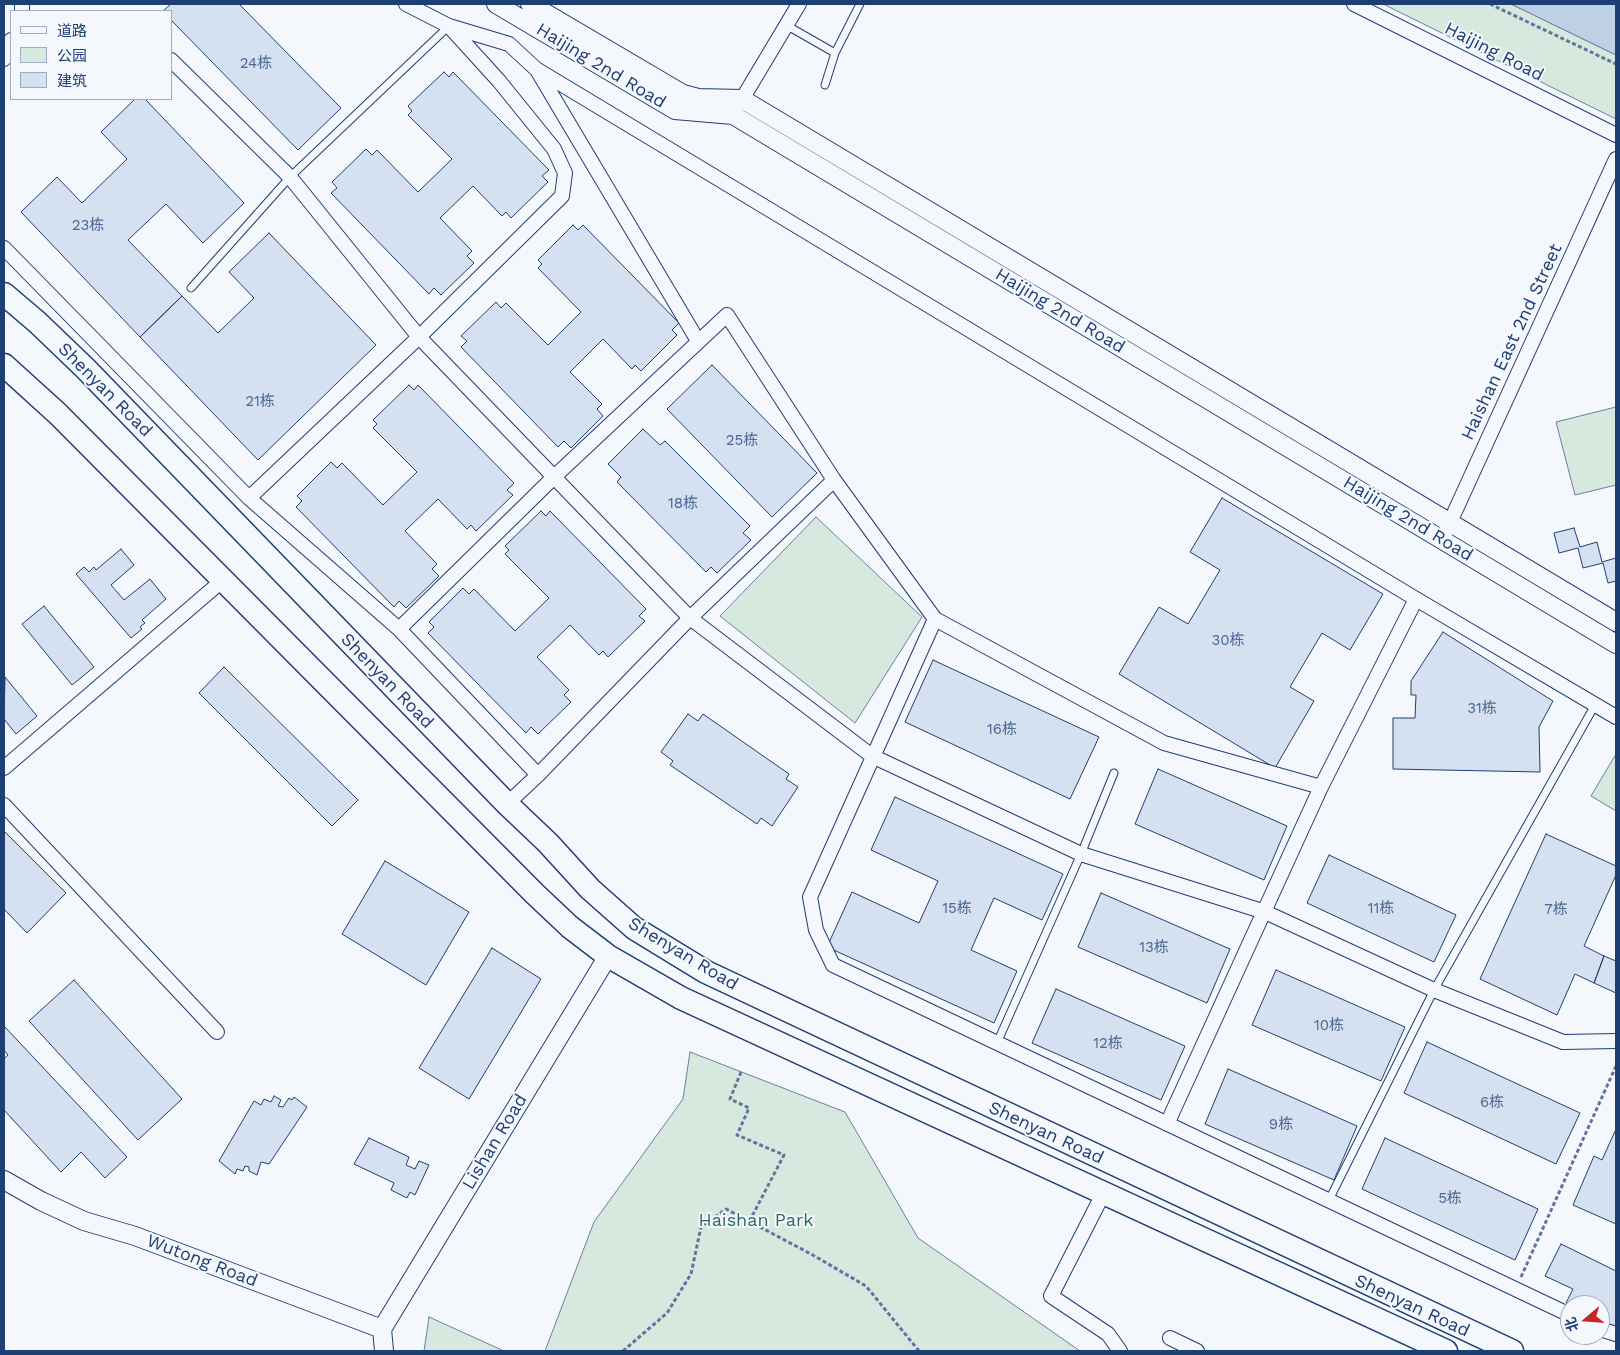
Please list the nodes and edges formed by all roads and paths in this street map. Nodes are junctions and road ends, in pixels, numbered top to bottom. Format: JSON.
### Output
{"nodes":[{"id":1,"x":406,"y":4,"type":"edge"},
{"id":2,"x":496,"y":4,"type":"edge"},
{"id":3,"x":530,"y":4,"type":"edge"},
{"id":4,"x":799,"y":4,"type":"edge"},
{"id":5,"x":860,"y":4,"type":"edge"},
{"id":6,"x":1354,"y":4,"type":"edge"},
{"id":7,"x":1490,"y":4,"type":"edge"},
{"id":8,"x":786,"y":25,"type":"junction"},
{"id":9,"x":449,"y":26,"type":"junction"},
{"id":10,"x":10,"y":43,"type":"edge"},
{"id":11,"x":835,"y":53,"type":"junction"},
{"id":12,"x":4,"y":59,"type":"edge"},
{"id":13,"x":172,"y":61,"type":"edge"},
{"id":14,"x":1616,"y":64,"type":"edge"},
{"id":15,"x":536,"y":69,"type":"junction"},
{"id":16,"x":825,"y":85,"type":"dead end"},
{"id":17,"x":742,"y":99,"type":"junction"},
{"id":18,"x":733,"y":115,"type":"junction"},
{"id":19,"x":1616,"y":134,"type":"edge"},
{"id":20,"x":1616,"y":159,"type":"edge"},
{"id":21,"x":290,"y":177,"type":"junction"},
{"id":22,"x":4,"y":248,"type":"edge"},
{"id":23,"x":191,"y":288,"type":"dead end"},
{"id":24,"x":4,"y":294,"type":"edge"},
{"id":25,"x":418,"y":337,"type":"junction"},
{"id":26,"x":698,"y":341,"type":"junction"},
{"id":27,"x":4,"y":365,"type":"edge"},
{"id":28,"x":554,"y":477,"type":"junction"},
{"id":29,"x":834,"y":480,"type":"junction"},
{"id":30,"x":249,"y":498,"type":"junction"},
{"id":31,"x":1450,"y":522,"type":"junction"},
{"id":32,"x":1442,"y":540,"type":"junction"},
{"id":33,"x":223,"y":580,"type":"junction"},
{"id":34,"x":1416,"y":599,"type":"junction"},
{"id":35,"x":690,"y":618,"type":"junction"},
{"id":36,"x":935,"y":619,"type":"junction"},
{"id":37,"x":1616,"y":622,"type":"edge"},
{"id":38,"x":399,"y":629,"type":"junction"},
{"id":39,"x":1616,"y":644,"type":"edge"},
{"id":40,"x":1595,"y":705,"type":"junction"},
{"id":41,"x":1616,"y":717,"type":"edge"},
{"id":42,"x":872,"y":756,"type":"junction"},
{"id":43,"x":4,"y":768,"type":"edge"},
{"id":44,"x":1114,"y":774,"type":"dead end"},
{"id":45,"x":538,"y":775,"type":"junction"},
{"id":46,"x":1321,"y":788,"type":"junction"},
{"id":47,"x":506,"y":804,"type":"junction"},
{"id":48,"x":4,"y":805,"type":"edge"},
{"id":49,"x":1082,"y":854,"type":"junction"},
{"id":50,"x":1265,"y":912,"type":"junction"},
{"id":51,"x":608,"y":956,"type":"junction"},
{"id":52,"x":1434,"y":990,"type":"junction"},
{"id":53,"x":217,"y":1032,"type":"dead end"},
{"id":54,"x":1616,"y":1041,"type":"edge"},
{"id":55,"x":997,"y":1043,"type":"junction"},
{"id":56,"x":1616,"y":1066,"type":"edge"},
{"id":57,"x":741,"y":1072,"type":"dead end"},
{"id":58,"x":1167,"y":1124,"type":"junction"},
{"id":59,"x":4,"y":1180,"type":"edge"},
{"id":60,"x":1103,"y":1194,"type":"junction"},
{"id":61,"x":1329,"y":1200,"type":"junction"},
{"id":62,"x":749,"y":1222,"type":"junction"},
{"id":63,"x":1515,"y":1289,"type":"junction"},
{"id":64,"x":1560,"y":1310,"type":"edge"},
{"id":65,"x":382,"y":1329,"type":"junction"},
{"id":66,"x":1170,"y":1338,"type":"dead end"},
{"id":67,"x":384,"y":1351,"type":"edge"},
{"id":68,"x":623,"y":1351,"type":"edge"},
{"id":69,"x":919,"y":1351,"type":"edge"},
{"id":70,"x":1120,"y":1351,"type":"edge"},
{"id":71,"x":1196,"y":1351,"type":"edge"},
{"id":72,"x":1446,"y":1351,"type":"edge"},
{"id":73,"x":1512,"y":1351,"type":"edge"}],
"edges":[{"from":1,"to":9,"type":"street"},
{"from":2,"to":18,"type":"street","name":"Haijing 2nd Road"},
{"from":3,"to":17,"type":"street","name":"Haijing 2nd Road"},
{"from":4,"to":8,"type":"street"},
{"from":5,"to":11,"type":"lane"},
{"from":6,"to":19,"type":"street","name":"Haijing Road"},
{"from":7,"to":14,"type":"path"},
{"from":8,"to":11,"type":"lane"},
{"from":8,"to":17,"type":"street"},
{"from":9,"to":15,"type":"street"},
{"from":9,"to":21,"type":"lane"},
{"from":9,"to":25,"type":"street"},
{"from":10,"to":12,"type":"street"},
{"from":11,"to":16,"type":"lane"},
{"from":13,"to":21,"type":"street"},
{"from":15,"to":26,"type":"street"},
{"from":15,"to":34,"type":"street"},
{"from":17,"to":18,"type":"street"},
{"from":17,"to":31,"type":"street","name":"Haijing 2nd Road"},
{"from":18,"to":32,"type":"street","name":"Haijing 2nd Road"},
{"from":20,"to":31,"type":"street","name":"Haishan East 2nd Street"},
{"from":21,"to":23,"type":"lane"},
{"from":21,"to":25,"type":"street"},
{"from":22,"to":30,"type":"street"},
{"from":24,"to":47,"type":"main road","name":"Shenyan Road"},
{"from":25,"to":28,"type":"street"},
{"from":25,"to":30,"type":"street"},
{"from":26,"to":28,"type":"street"},
{"from":26,"to":29,"type":"street"},
{"from":27,"to":33,"type":"main road","name":"Shenyan Road"},
{"from":28,"to":35,"type":"street"},
{"from":28,"to":38,"type":"street"},
{"from":29,"to":35,"type":"street"},
{"from":29,"to":36,"type":"street"},
{"from":30,"to":38,"type":"street"},
{"from":31,"to":32,"type":"street","name":"Haishan East 2nd Street"},
{"from":31,"to":37,"type":"street","name":"Haijing 2nd Road"},
{"from":32,"to":39,"type":"street","name":"Haijing 2nd Road"},
{"from":33,"to":43,"type":"street"},
{"from":33,"to":51,"type":"main road","name":"Shenyan Road"},
{"from":34,"to":40,"type":"street"},
{"from":34,"to":46,"type":"street"},
{"from":35,"to":42,"type":"street"},
{"from":35,"to":45,"type":"street"},
{"from":36,"to":42,"type":"street"},
{"from":36,"to":46,"type":"street"},
{"from":38,"to":45,"type":"street"},
{"from":40,"to":41,"type":"street"},
{"from":40,"to":52,"type":"lane"},
{"from":42,"to":49,"type":"street"},
{"from":42,"to":55,"type":"street"},
{"from":44,"to":49,"type":"lane"},
{"from":45,"to":47,"type":"street"},
{"from":46,"to":50,"type":"street"},
{"from":47,"to":73,"type":"main road","name":"Shenyan Road"},
{"from":48,"to":53,"type":"street"},
{"from":49,"to":50,"type":"street"},
{"from":49,"to":55,"type":"lane"},
{"from":50,"to":52,"type":"street"},
{"from":50,"to":58,"type":"street"},
{"from":51,"to":60,"type":"main road","name":"Shenyan Road"},
{"from":51,"to":65,"type":"street","name":"Lishan Road"},
{"from":52,"to":54,"type":"street"},
{"from":52,"to":61,"type":"lane"},
{"from":55,"to":58,"type":"street"},
{"from":56,"to":63,"type":"path"},
{"from":57,"to":62,"type":"path"},
{"from":58,"to":61,"type":"street"},
{"from":59,"to":65,"type":"street","name":"Wutong Road"},
{"from":60,"to":70,"type":"street"},
{"from":60,"to":72,"type":"main road","name":"Shenyan Road"},
{"from":61,"to":63,"type":"street"},
{"from":62,"to":68,"type":"path"},
{"from":62,"to":69,"type":"path"},
{"from":63,"to":64,"type":"street"},
{"from":65,"to":67,"type":"street"},
{"from":66,"to":71,"type":"street"}]}
